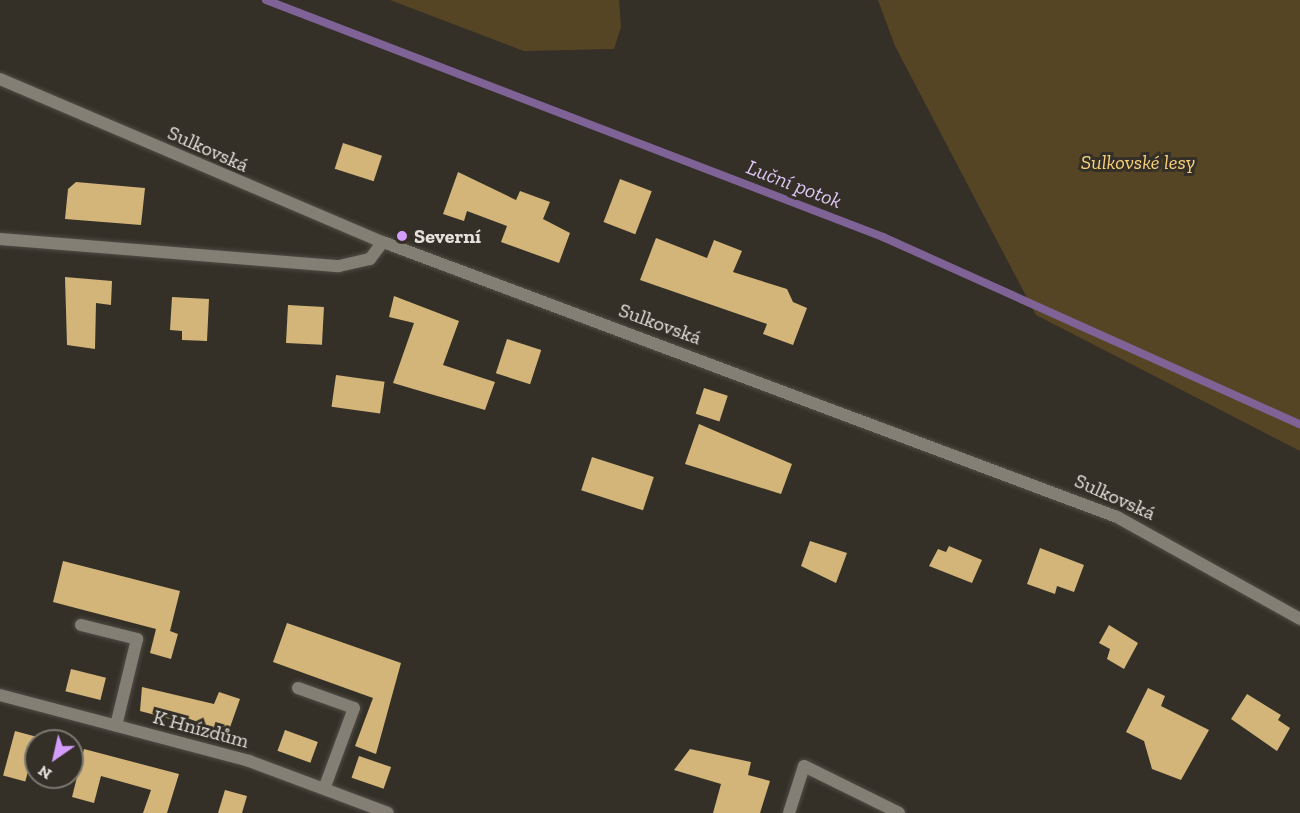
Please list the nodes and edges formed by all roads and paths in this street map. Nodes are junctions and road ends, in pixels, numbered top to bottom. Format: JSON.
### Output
{"nodes":[{"id":1,"x":0,"y":79,"type":"edge"},
{"id":2,"x":0,"y":240,"type":"edge"},
{"id":3,"x":383,"y":242,"type":"junction"},
{"id":4,"x":1300,"y":619,"type":"edge"},
{"id":5,"x":81,"y":625,"type":"dead end"},
{"id":6,"x":298,"y":688,"type":"dead end"},
{"id":7,"x":0,"y":695,"type":"edge"},
{"id":8,"x":116,"y":726,"type":"junction"},
{"id":9,"x":324,"y":789,"type":"junction"},
{"id":10,"x":388,"y":813,"type":"edge"},
{"id":11,"x":789,"y":813,"type":"edge"},
{"id":12,"x":899,"y":813,"type":"edge"}],
"edges":[{"from":1,"to":3,"type":"street","name":"Sulkovská"},
{"from":2,"to":3,"type":"street"},
{"from":3,"to":4,"type":"street","name":"Sulkovská"},
{"from":5,"to":8,"type":"street"},
{"from":6,"to":9,"type":"street"},
{"from":7,"to":8,"type":"street","name":"K Hnízdům"},
{"from":8,"to":9,"type":"street","name":"K Hnízdům"},
{"from":9,"to":10,"type":"street","name":"K Hnízdům"},
{"from":11,"to":12,"type":"street"}]}
